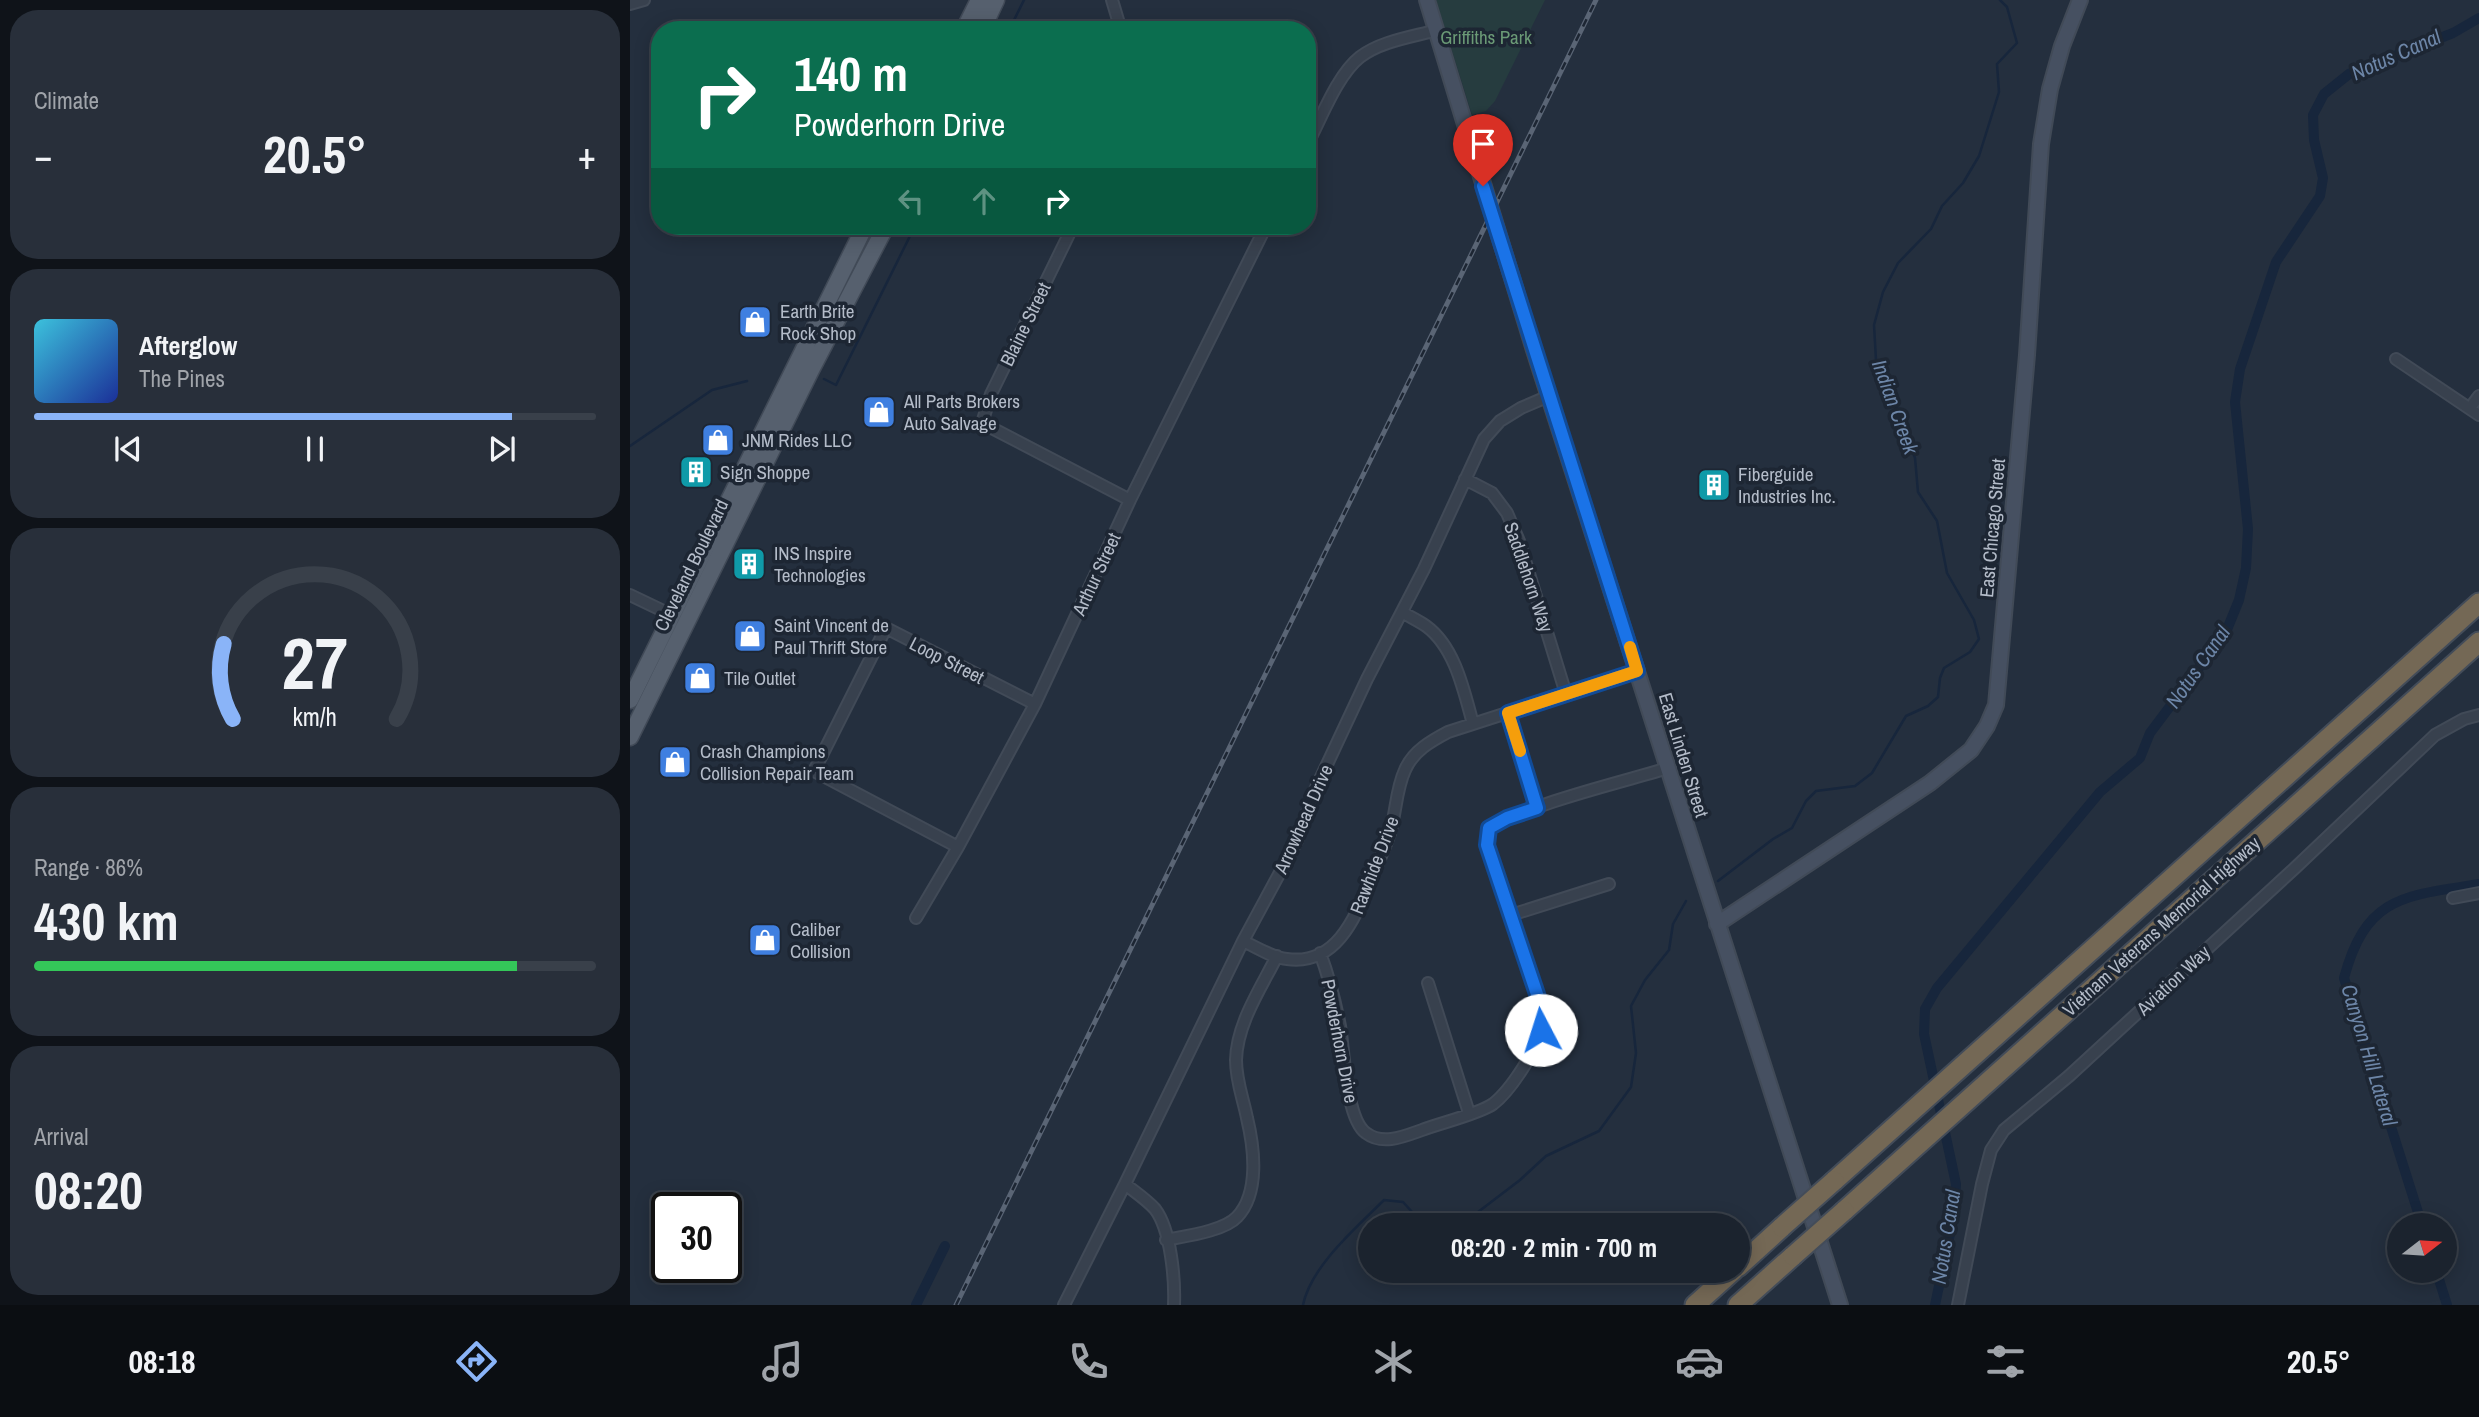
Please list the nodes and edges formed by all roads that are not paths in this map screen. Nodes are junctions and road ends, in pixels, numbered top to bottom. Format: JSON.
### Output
{"nodes":[{"id":1,"x":644,"y":0,"type":"edge"},
{"id":2,"x":979,"y":0,"type":"edge"},
{"id":3,"x":996,"y":0,"type":"edge"},
{"id":4,"x":1112,"y":0,"type":"edge"},
{"id":5,"x":1427,"y":0,"type":"edge"},
{"id":6,"x":2080,"y":0,"type":"edge"},
{"id":7,"x":630,"y":4,"type":"edge"},
{"id":8,"x":968,"y":21,"type":"edge"},
{"id":9,"x":986,"y":21,"type":"edge"},
{"id":10,"x":1118,"y":21,"type":"edge"},
{"id":11,"x":1437,"y":30,"type":"junction"},
{"id":12,"x":1316,"y":128,"type":"edge"},
{"id":13,"x":860,"y":235,"type":"edge"},
{"id":14,"x":881,"y":235,"type":"edge"},
{"id":15,"x":1069,"y":235,"type":"edge"},
{"id":16,"x":1262,"y":235,"type":"edge"},
{"id":17,"x":2396,"y":359,"type":"dead end"},
{"id":18,"x":1549,"y":396,"type":"junction"},
{"id":19,"x":2479,"y":396,"type":"edge"},
{"id":20,"x":2475,"y":412,"type":"edge"},
{"id":21,"x":1465,"y":479,"type":"junction"},
{"id":22,"x":1130,"y":500,"type":"junction"},
{"id":23,"x":630,"y":595,"type":"edge"},
{"id":24,"x":2479,"y":603,"type":"edge"},
{"id":25,"x":1402,"y":612,"type":"junction"},
{"id":26,"x":671,"y":614,"type":"junction"},
{"id":27,"x":686,"y":622,"type":"junction"},
{"id":28,"x":2479,"y":642,"type":"edge"},
{"id":29,"x":1637,"y":671,"type":"junction"},
{"id":30,"x":1566,"y":694,"type":"junction"},
{"id":31,"x":630,"y":700,"type":"edge"},
{"id":32,"x":1035,"y":704,"type":"junction"},
{"id":33,"x":1508,"y":713,"type":"junction"},
{"id":34,"x":2479,"y":715,"type":"edge"},
{"id":35,"x":1473,"y":724,"type":"junction"},
{"id":36,"x":630,"y":737,"type":"edge"},
{"id":37,"x":1668,"y":768,"type":"junction"},
{"id":38,"x":1537,"y":808,"type":"junction"},
{"id":39,"x":958,"y":847,"type":"junction"},
{"id":40,"x":1609,"y":884,"type":"dead end"},
{"id":41,"x":2479,"y":893,"type":"edge"},
{"id":42,"x":2453,"y":898,"type":"dead end"},
{"id":43,"x":1511,"y":915,"type":"junction"},
{"id":44,"x":916,"y":918,"type":"dead end"},
{"id":45,"x":1717,"y":923,"type":"junction"},
{"id":46,"x":1243,"y":941,"type":"junction"},
{"id":47,"x":1320,"y":953,"type":"junction"},
{"id":48,"x":1277,"y":956,"type":"junction"},
{"id":49,"x":1429,"y":983,"type":"dead end"},
{"id":50,"x":1469,"y":1113,"type":"junction"},
{"id":51,"x":1125,"y":1184,"type":"junction"},
{"id":52,"x":1167,"y":1240,"type":"junction"},
{"id":53,"x":1750,"y":1256,"type":"edge"},
{"id":54,"x":1720,"y":1283,"type":"edge"},
{"id":55,"x":1064,"y":1305,"type":"edge"},
{"id":56,"x":1174,"y":1305,"type":"edge"},
{"id":57,"x":1695,"y":1305,"type":"edge"},
{"id":58,"x":1738,"y":1305,"type":"edge"},
{"id":59,"x":1840,"y":1305,"type":"edge"},
{"id":60,"x":1958,"y":1305,"type":"edge"}],
"edges":[{"from":1,"to":7,"type":"street"},
{"from":2,"to":8,"type":"main road"},
{"from":3,"to":9,"type":"main road"},
{"from":4,"to":10,"type":"street"},
{"from":5,"to":11,"type":"main road","name":"East Linden Street"},
{"from":6,"to":45,"type":"main road","name":"East Chicago Street"},
{"from":11,"to":12,"type":"street"},
{"from":11,"to":18,"type":"main road","name":"East Linden Street"},
{"from":13,"to":26,"type":"main road","name":"Cleveland Boulevard"},
{"from":14,"to":27,"type":"main road","name":"Cleveland Boulevard"},
{"from":15,"to":22,"type":"street","name":"Blaine Street"},
{"from":16,"to":22,"type":"street","name":"Arthur Street"},
{"from":17,"to":20,"type":"street"},
{"from":18,"to":21,"type":"street","name":"Arrowhead Drive"},
{"from":18,"to":29,"type":"main road","name":"East Linden Street"},
{"from":19,"to":20,"type":"street"},
{"from":21,"to":25,"type":"street","name":"Arrowhead Drive"},
{"from":21,"to":30,"type":"street","name":"Saddlehorn Way"},
{"from":22,"to":32,"type":"street","name":"Arthur Street"},
{"from":23,"to":26,"type":"street"},
{"from":24,"to":53,"type":"highway","name":"Vietnam Veterans Memorial Highway","bridge":true},
{"from":25,"to":35,"type":"street"},
{"from":25,"to":46,"type":"street","name":"Arrowhead Drive"},
{"from":26,"to":27,"type":"street"},
{"from":26,"to":31,"type":"main road","name":"Cleveland Boulevard"},
{"from":27,"to":36,"type":"main road","name":"Cleveland Boulevard"},
{"from":28,"to":58,"type":"highway","name":"Vietnam Veterans Memorial Highway","bridge":true},
{"from":29,"to":30,"type":"street","name":"Rawhide Drive"},
{"from":29,"to":37,"type":"main road","name":"East Linden Street"},
{"from":30,"to":33,"type":"street","name":"Rawhide Drive"},
{"from":32,"to":39,"type":"street","name":"Arthur Street"},
{"from":32,"to":39,"type":"street","name":"Loop Street"},
{"from":33,"to":35,"type":"street","name":"Rawhide Drive"},
{"from":33,"to":38,"type":"street"},
{"from":34,"to":60,"type":"street","name":"Aviation Way"},
{"from":35,"to":47,"type":"street","name":"Rawhide Drive"},
{"from":37,"to":38,"type":"street","name":"Powderhorn Drive"},
{"from":37,"to":45,"type":"main road","name":"East Linden Street"},
{"from":38,"to":43,"type":"street","name":"Powderhorn Drive"},
{"from":39,"to":44,"type":"street","name":"Arthur Street"},
{"from":40,"to":43,"type":"street"},
{"from":41,"to":42,"type":"street"},
{"from":43,"to":50,"type":"street","name":"Powderhorn Drive"},
{"from":45,"to":59,"type":"main road","name":"East Linden Street"},
{"from":46,"to":48,"type":"street","name":"Rawhide Drive"},
{"from":46,"to":51,"type":"street","name":"Arrowhead Drive"},
{"from":47,"to":48,"type":"street","name":"Rawhide Drive"},
{"from":47,"to":50,"type":"street","name":"Powderhorn Drive"},
{"from":48,"to":52,"type":"street"},
{"from":49,"to":50,"type":"street"},
{"from":51,"to":52,"type":"street"},
{"from":51,"to":55,"type":"street","name":"Arrowhead Drive"},
{"from":52,"to":56,"type":"street"},
{"from":54,"to":57,"type":"highway"}]}
